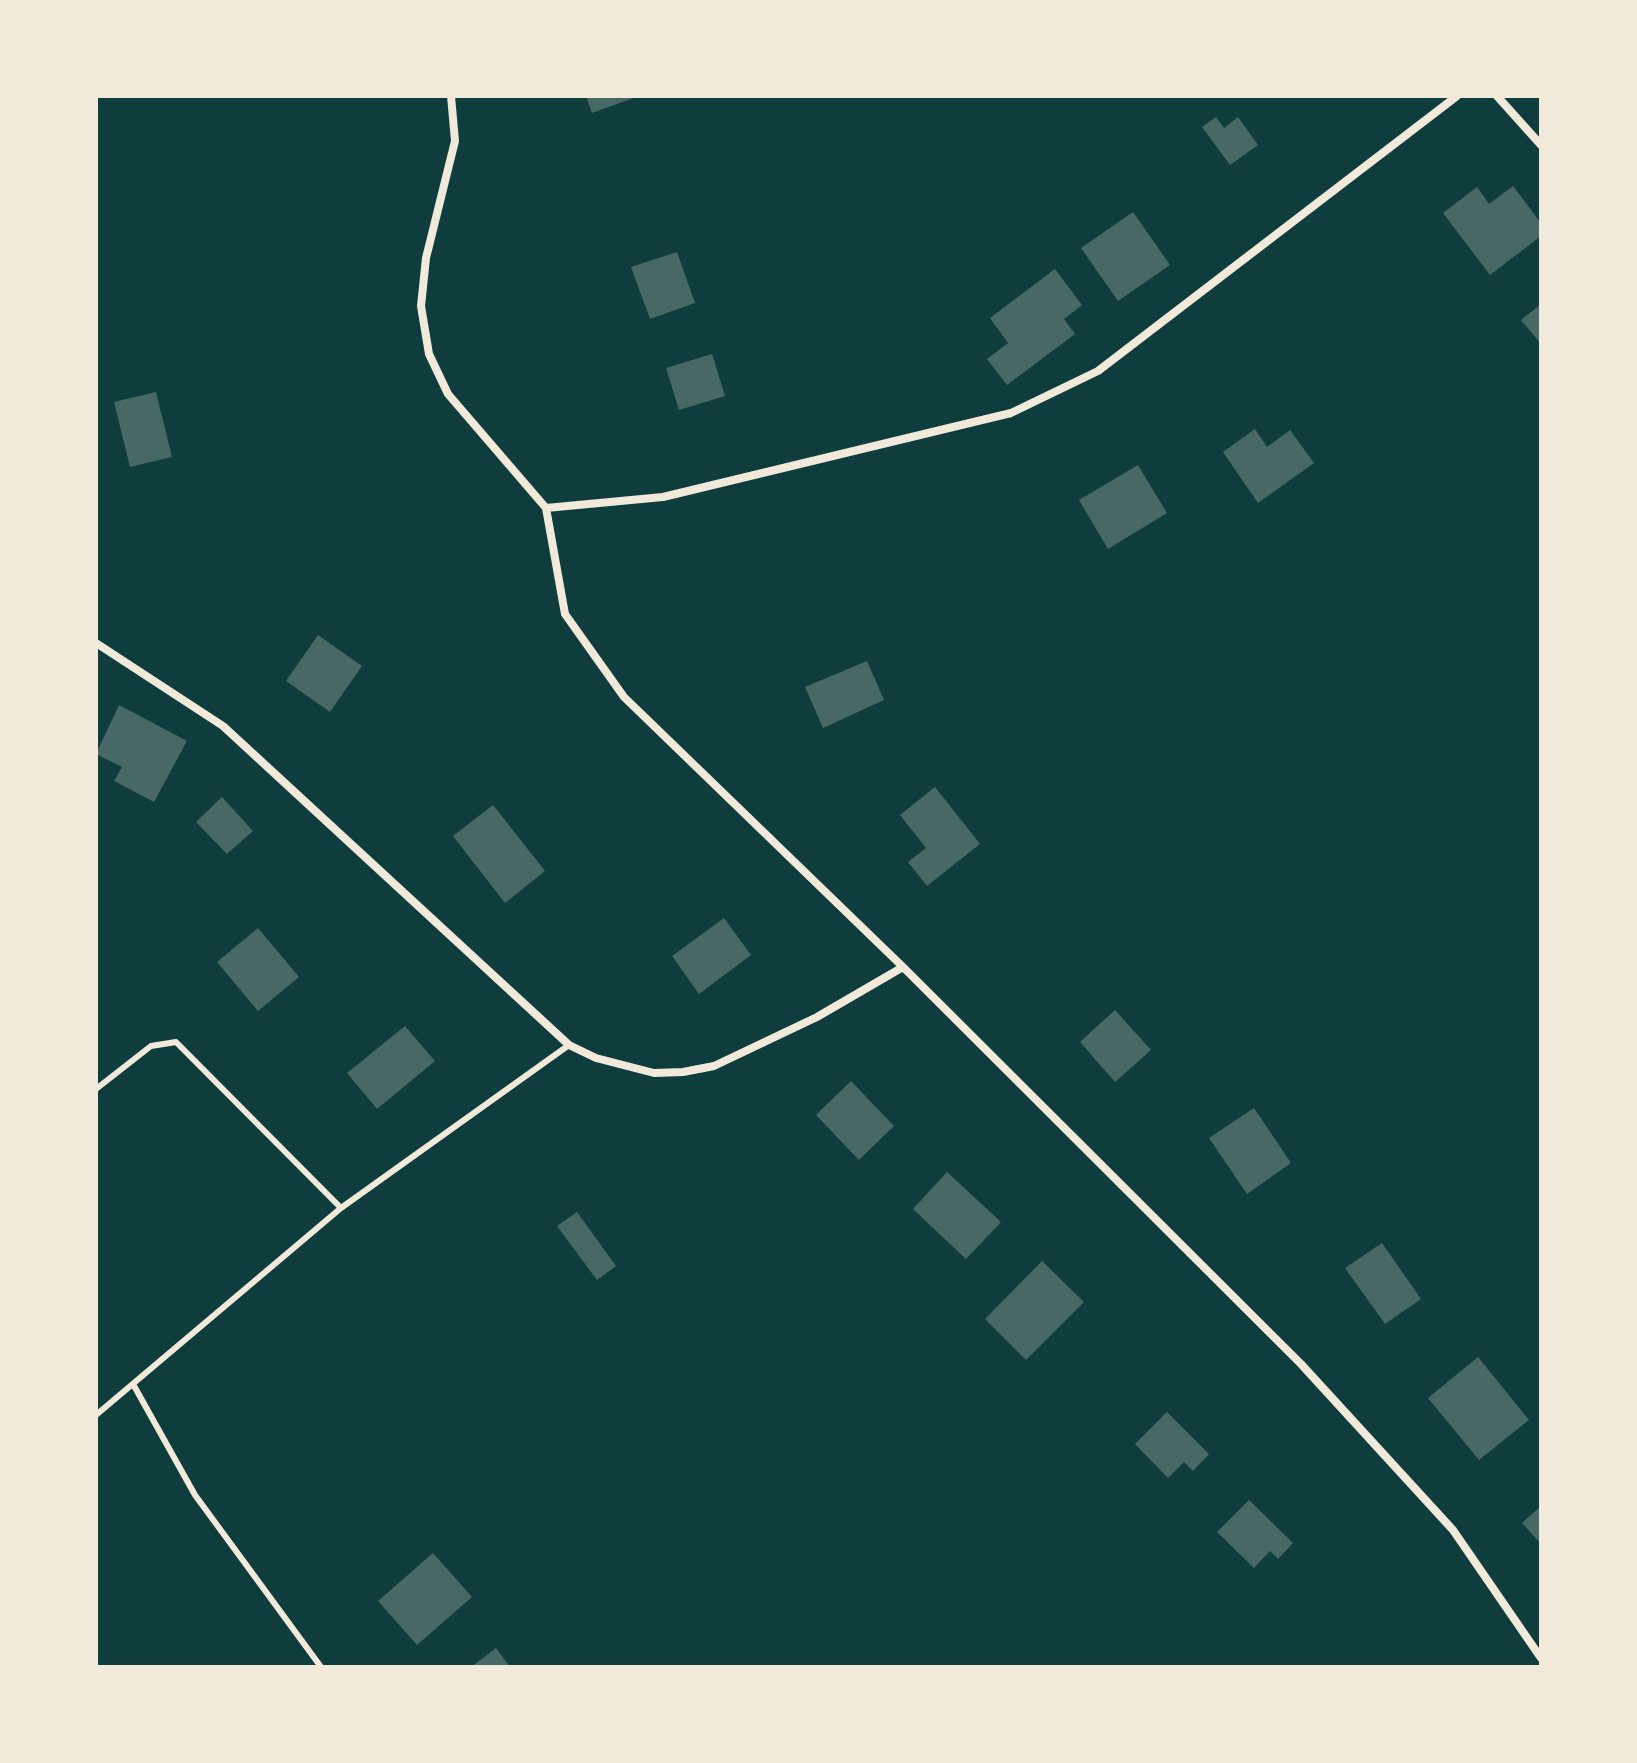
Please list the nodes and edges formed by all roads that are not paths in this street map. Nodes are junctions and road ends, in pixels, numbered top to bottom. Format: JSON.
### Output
{"nodes":[{"id":1,"x":451,"y":96,"type":"edge"},
{"id":2,"x":1457,"y":96,"type":"edge"},
{"id":3,"x":1497,"y":96,"type":"edge"},
{"id":4,"x":1541,"y":145,"type":"edge"},
{"id":5,"x":546,"y":508,"type":"junction"},
{"id":6,"x":96,"y":643,"type":"edge"},
{"id":7,"x":903,"y":967,"type":"junction"},
{"id":8,"x":569,"y":1045,"type":"junction"},
{"id":9,"x":96,"y":1089,"type":"edge"},
{"id":10,"x":341,"y":1208,"type":"junction"},
{"id":11,"x":133,"y":1384,"type":"junction"},
{"id":12,"x":96,"y":1415,"type":"edge"},
{"id":13,"x":1541,"y":1658,"type":"edge"},
{"id":14,"x":321,"y":1667,"type":"edge"}],
"edges":[{"from":1,"to":5,"type":"street"},
{"from":2,"to":5,"type":"street"},
{"from":3,"to":4,"type":"street"},
{"from":5,"to":7,"type":"street"},
{"from":6,"to":8,"type":"street"},
{"from":7,"to":8,"type":"street"},
{"from":7,"to":13,"type":"street"},
{"from":8,"to":10,"type":"lane"},
{"from":9,"to":10,"type":"lane"},
{"from":10,"to":11,"type":"lane"},
{"from":11,"to":12,"type":"lane"},
{"from":11,"to":14,"type":"lane"}]}
